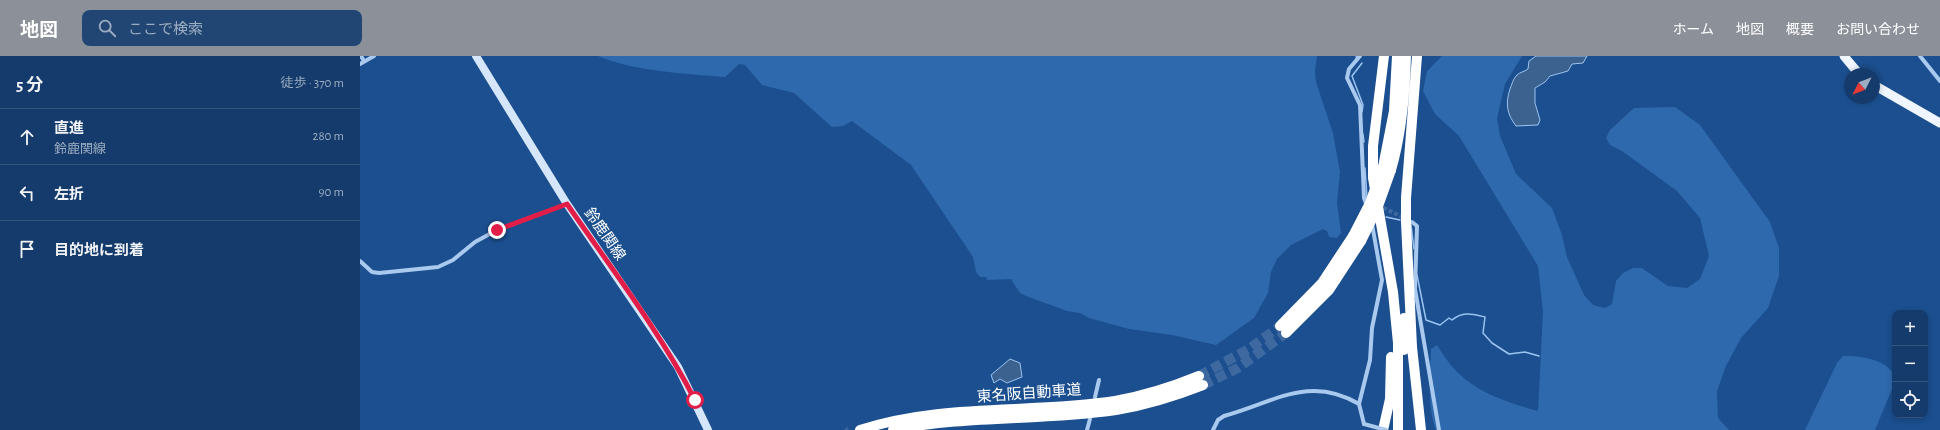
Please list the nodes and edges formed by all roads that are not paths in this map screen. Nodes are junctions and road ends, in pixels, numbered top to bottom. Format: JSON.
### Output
{"nodes":[{"id":1,"x":360,"y":56,"type":"edge"},
{"id":2,"x":374,"y":56,"type":"edge"},
{"id":3,"x":476,"y":56,"type":"edge"},
{"id":4,"x":1360,"y":56,"type":"edge"},
{"id":5,"x":1384,"y":56,"type":"edge"},
{"id":6,"x":1397,"y":56,"type":"edge"},
{"id":7,"x":1406,"y":56,"type":"edge"},
{"id":8,"x":1417,"y":56,"type":"edge"},
{"id":9,"x":1844,"y":56,"type":"edge"},
{"id":10,"x":1920,"y":56,"type":"edge"},
{"id":11,"x":364,"y":61,"type":"junction"},
{"id":12,"x":360,"y":64,"type":"edge"},
{"id":13,"x":1854,"y":68,"type":"edge"},
{"id":14,"x":1940,"y":80,"type":"edge"},
{"id":15,"x":1880,"y":88,"type":"edge"},
{"id":16,"x":1940,"y":123,"type":"edge"},
{"id":17,"x":1387,"y":168,"type":"junction"},
{"id":18,"x":567,"y":204,"type":"junction"},
{"id":19,"x":1412,"y":222,"type":"dead end"},
{"id":20,"x":1406,"y":238,"type":"junction"},
{"id":21,"x":1388,"y":260,"type":"junction"},
{"id":22,"x":360,"y":261,"type":"edge"},
{"id":23,"x":1283,"y":329,"type":"tunnel mouth"},
{"id":24,"x":1099,"y":380,"type":"dead end"},
{"id":25,"x":1201,"y":381,"type":"tunnel mouth"},
{"id":26,"x":1095,"y":397,"type":"dead end"},
{"id":27,"x":1359,"y":404,"type":"junction"},
{"id":28,"x":955,"y":416,"type":"junction"},
{"id":29,"x":1090,"y":419,"type":"dead end"},
{"id":30,"x":708,"y":430,"type":"edge"},
{"id":31,"x":860,"y":430,"type":"edge"},
{"id":32,"x":893,"y":430,"type":"edge"},
{"id":33,"x":1087,"y":430,"type":"edge"},
{"id":34,"x":1213,"y":430,"type":"edge"},
{"id":35,"x":1383,"y":430,"type":"edge"},
{"id":36,"x":1386,"y":430,"type":"edge"},
{"id":37,"x":1398,"y":430,"type":"edge"},
{"id":38,"x":1405,"y":430,"type":"edge"},
{"id":39,"x":1421,"y":430,"type":"edge"},
{"id":40,"x":1439,"y":430,"type":"edge"}],
"edges":[{"from":1,"to":11,"type":"street"},
{"from":2,"to":11,"type":"street"},
{"from":3,"to":18,"type":"main road","name":"鈴鹿関線"},
{"from":4,"to":27,"type":"street"},
{"from":5,"to":21,"type":"highway"},
{"from":6,"to":17,"type":"highway"},
{"from":7,"to":17,"type":"highway"},
{"from":8,"to":20,"type":"highway"},
{"from":9,"to":13,"type":"main road"},
{"from":10,"to":14,"type":"street"},
{"from":11,"to":12,"type":"street"},
{"from":15,"to":16,"type":"main road"},
{"from":17,"to":23,"type":"highway","bridge":true},
{"from":18,"to":22,"type":"street"},
{"from":18,"to":30,"type":"main road","name":"鈴鹿関線"},
{"from":19,"to":40,"type":"street"},
{"from":20,"to":38,"type":"highway"},
{"from":20,"to":39,"type":"highway"},
{"from":21,"to":35,"type":"highway"},
{"from":21,"to":37,"type":"highway"},
{"from":24,"to":26,"type":"street"},
{"from":25,"to":28,"type":"highway","name":"東名阪自動車道"},
{"from":27,"to":34,"type":"street"},
{"from":27,"to":36,"type":"street","bridge":true},
{"from":28,"to":31,"type":"highway","name":"東名阪自動車道"},
{"from":28,"to":32,"type":"highway","name":"東名阪自動車道"},
{"from":29,"to":33,"type":"street"}]}
